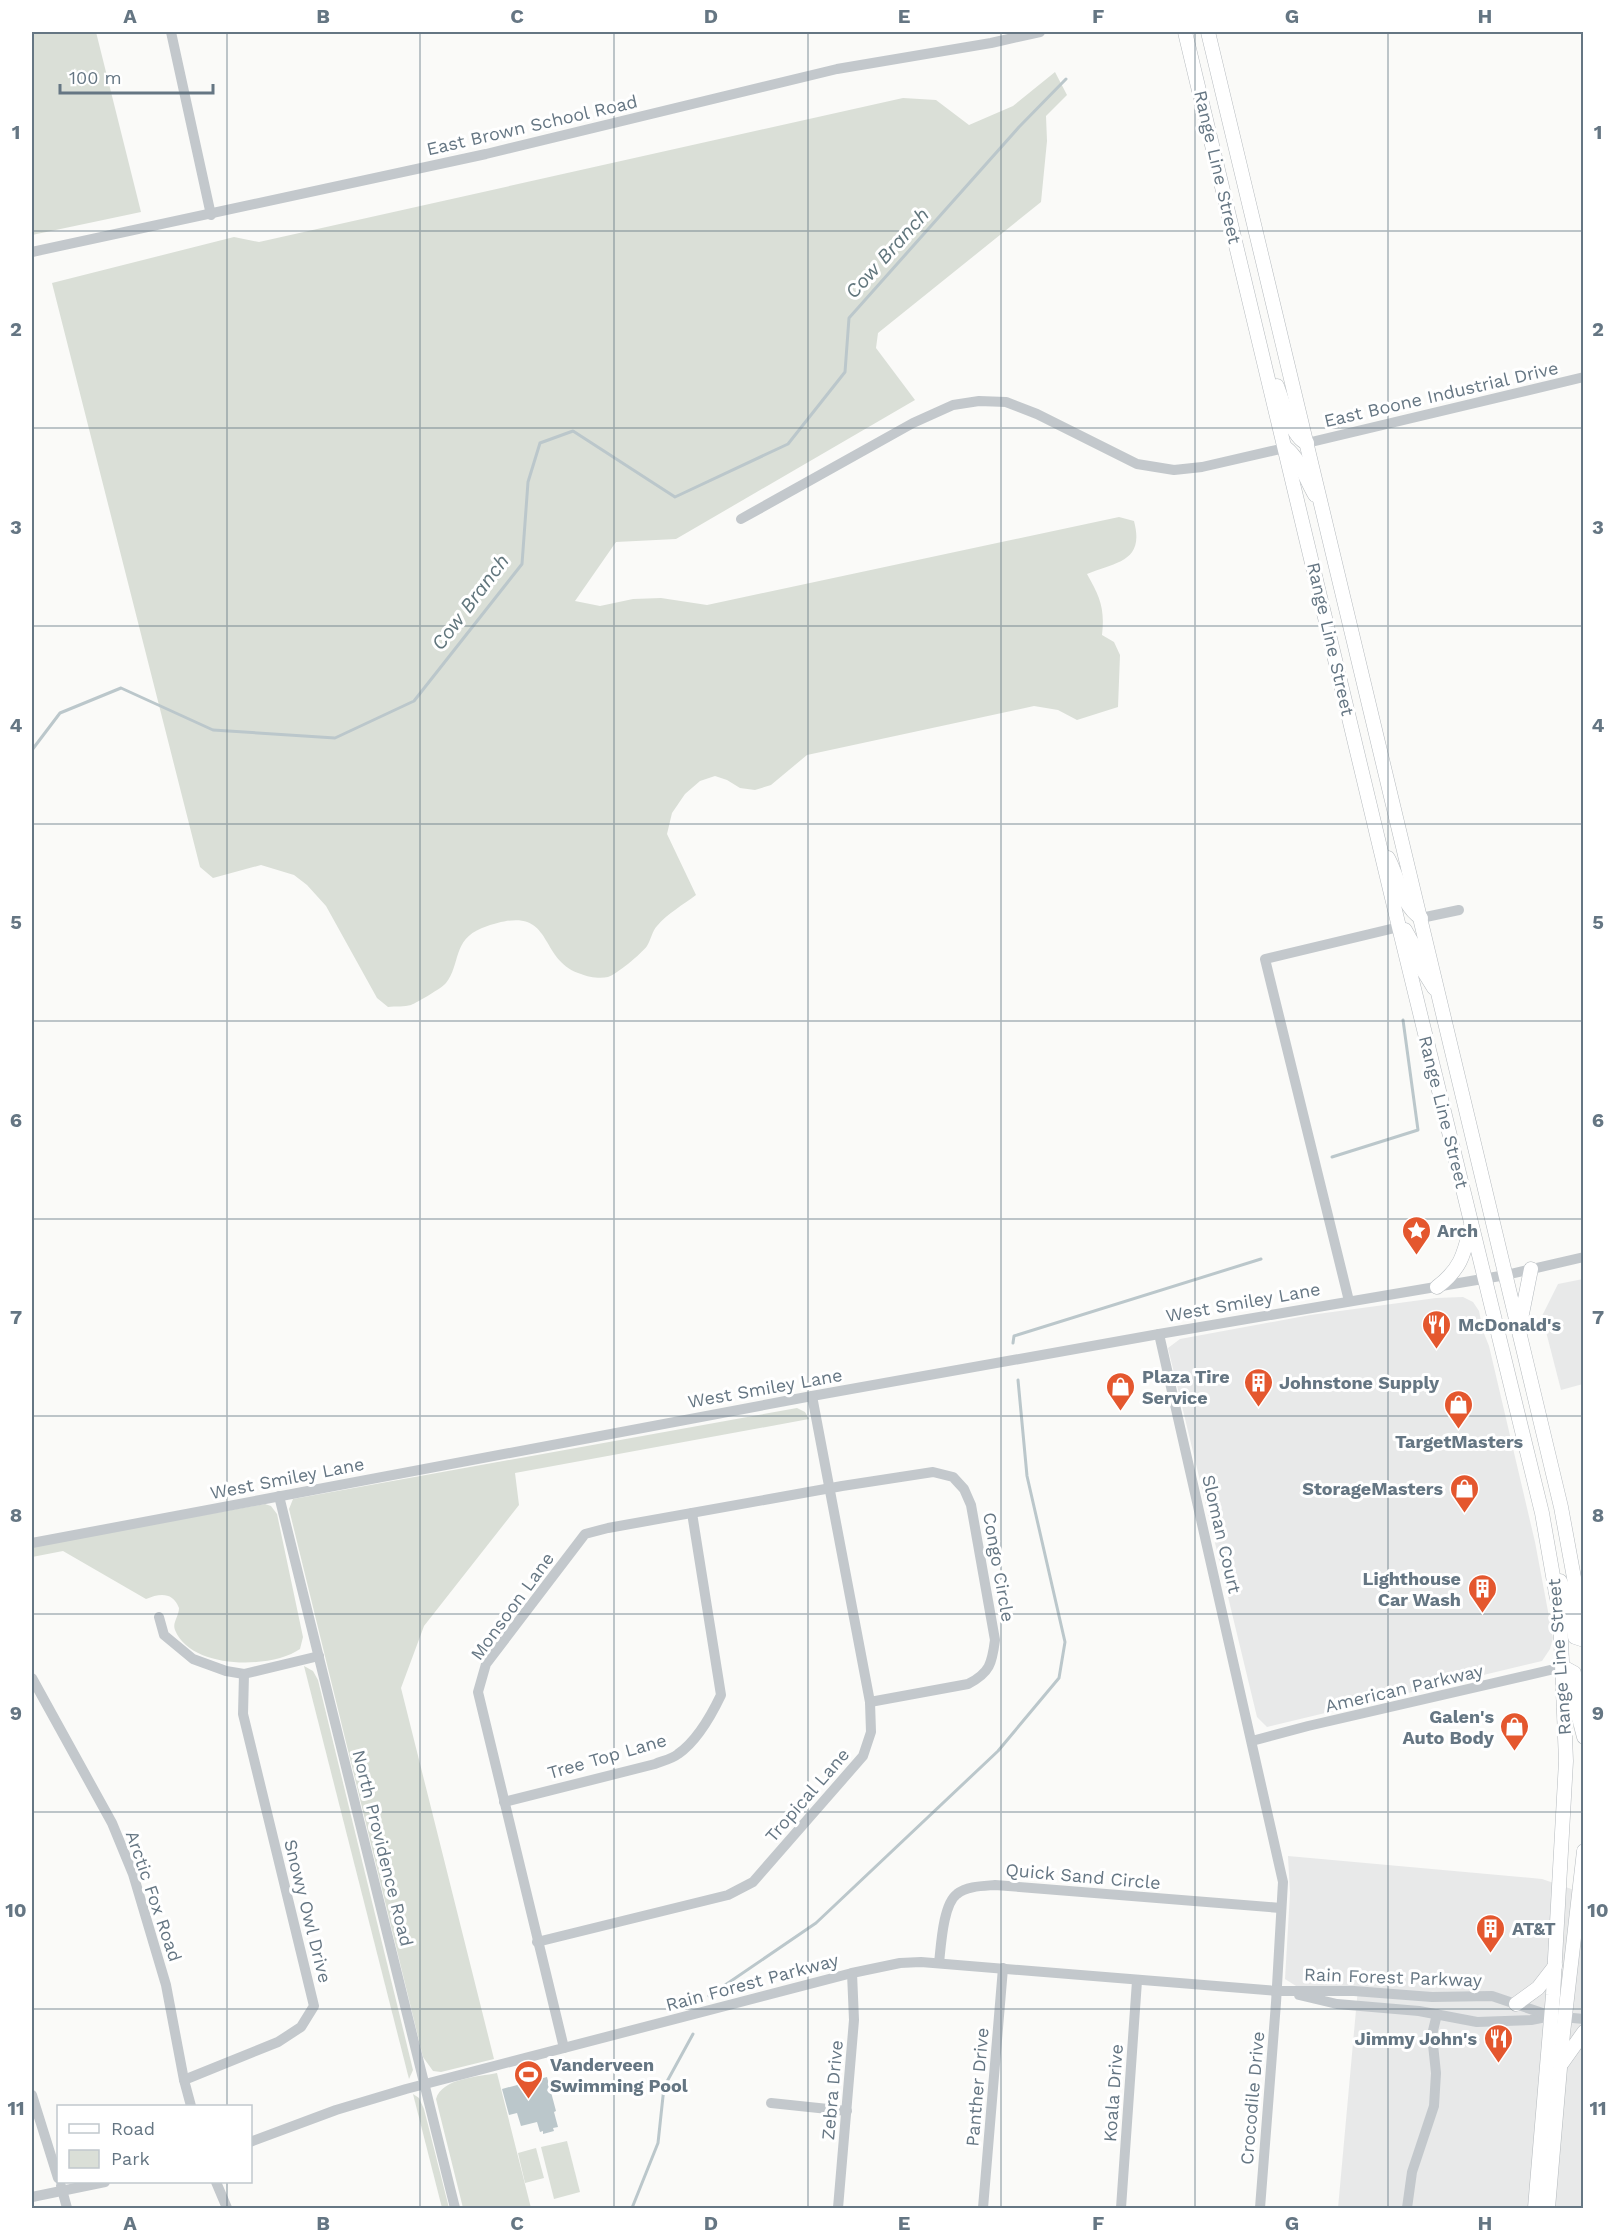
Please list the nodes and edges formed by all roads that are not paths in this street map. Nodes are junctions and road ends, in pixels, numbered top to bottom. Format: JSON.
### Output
{"nodes":[{"id":1,"x":171,"y":32,"type":"edge"},
{"id":2,"x":1040,"y":32,"type":"edge"},
{"id":3,"x":1185,"y":32,"type":"edge"},
{"id":4,"x":1208,"y":32,"type":"edge"},
{"id":5,"x":1217,"y":32,"type":"edge"},
{"id":6,"x":1213,"y":51,"type":"junction"},
{"id":7,"x":211,"y":215,"type":"junction"},
{"id":8,"x":32,"y":252,"type":"edge"},
{"id":9,"x":1262,"y":352,"type":"junction"},
{"id":10,"x":1584,"y":377,"type":"edge"},
{"id":11,"x":1307,"y":443,"type":"junction"},
{"id":12,"x":1285,"y":448,"type":"junction"},
{"id":13,"x":1323,"y":510,"type":"junction"},
{"id":14,"x":741,"y":519,"type":"dead end"},
{"id":15,"x":1378,"y":837,"type":"junction"},
{"id":16,"x":1459,"y":910,"type":"dead end"},
{"id":17,"x":1421,"y":918,"type":"junction"},
{"id":18,"x":1399,"y":927,"type":"junction"},
{"id":19,"x":1440,"y":997,"type":"junction"},
{"id":20,"x":1472,"y":1224,"type":"junction"},
{"id":21,"x":1584,"y":1257,"type":"edge"},
{"id":22,"x":1531,"y":1269,"type":"junction"},
{"id":23,"x":1506,"y":1275,"type":"junction"},
{"id":24,"x":1485,"y":1279,"type":"junction"},
{"id":25,"x":1437,"y":1287,"type":"junction"},
{"id":26,"x":1349,"y":1301,"type":"junction"},
{"id":27,"x":1519,"y":1329,"type":"junction"},
{"id":28,"x":1159,"y":1334,"type":"junction"},
{"id":29,"x":812,"y":1396,"type":"junction"},
{"id":30,"x":828,"y":1488,"type":"junction"},
{"id":31,"x":279,"y":1496,"type":"junction"},
{"id":32,"x":692,"y":1512,"type":"junction"},
{"id":33,"x":32,"y":1543,"type":"edge"},
{"id":34,"x":1550,"y":1557,"type":"junction"},
{"id":35,"x":159,"y":1617,"type":"dead end"},
{"id":36,"x":1584,"y":1632,"type":"edge"},
{"id":37,"x":1584,"y":1640,"type":"edge"},
{"id":38,"x":319,"y":1656,"type":"junction"},
{"id":39,"x":1563,"y":1667,"type":"junction"},
{"id":40,"x":244,"y":1674,"type":"junction"},
{"id":41,"x":32,"y":1678,"type":"edge"},
{"id":42,"x":870,"y":1701,"type":"junction"},
{"id":43,"x":1584,"y":1737,"type":"edge"},
{"id":44,"x":1252,"y":1741,"type":"junction"},
{"id":45,"x":504,"y":1802,"type":"junction"},
{"id":46,"x":1584,"y":1851,"type":"edge"},
{"id":47,"x":1281,"y":1908,"type":"junction"},
{"id":48,"x":537,"y":1941,"type":"junction"},
{"id":49,"x":939,"y":1963,"type":"junction"},
{"id":50,"x":1555,"y":1966,"type":"junction"},
{"id":51,"x":1003,"y":1968,"type":"junction"},
{"id":52,"x":852,"y":1973,"type":"junction"},
{"id":53,"x":1137,"y":1981,"type":"junction"},
{"id":54,"x":1277,"y":1991,"type":"junction"},
{"id":55,"x":1516,"y":2004,"type":"junction"},
{"id":56,"x":1437,"y":2014,"type":"junction"},
{"id":57,"x":1551,"y":2016,"type":"junction"},
{"id":58,"x":1566,"y":2017,"type":"junction"},
{"id":59,"x":1584,"y":2019,"type":"edge"},
{"id":60,"x":1584,"y":2032,"type":"edge"},
{"id":61,"x":564,"y":2048,"type":"junction"},
{"id":62,"x":1561,"y":2064,"type":"junction"},
{"id":63,"x":184,"y":2080,"type":"junction"},
{"id":64,"x":424,"y":2084,"type":"junction"},
{"id":65,"x":32,"y":2095,"type":"edge"},
{"id":66,"x":771,"y":2103,"type":"dead end"},
{"id":67,"x":191,"y":2105,"type":"edge"},
{"id":68,"x":847,"y":2110,"type":"junction"},
{"id":69,"x":252,"y":2141,"type":"edge"},
{"id":70,"x":57,"y":2174,"type":"edge"},
{"id":71,"x":60,"y":2183,"type":"edge"},
{"id":72,"x":217,"y":2183,"type":"edge"},
{"id":73,"x":32,"y":2197,"type":"edge"},
{"id":74,"x":67,"y":2208,"type":"edge"},
{"id":75,"x":227,"y":2208,"type":"edge"},
{"id":76,"x":455,"y":2208,"type":"edge"},
{"id":77,"x":838,"y":2208,"type":"edge"},
{"id":78,"x":983,"y":2208,"type":"edge"},
{"id":79,"x":1121,"y":2208,"type":"edge"},
{"id":80,"x":1260,"y":2208,"type":"edge"},
{"id":81,"x":1407,"y":2208,"type":"edge"},
{"id":82,"x":1534,"y":2208,"type":"edge"},
{"id":83,"x":1548,"y":2208,"type":"edge"}],
"edges":[{"from":1,"to":7,"type":"street"},
{"from":2,"to":7,"type":"street","name":"East Brown School Road"},
{"from":3,"to":9,"type":"main road","name":"Range Line Street"},
{"from":4,"to":6,"type":"main road","name":"Range Line Street"},
{"from":5,"to":6,"type":"main road"},
{"from":6,"to":11,"type":"main road","name":"Range Line Street"},
{"from":7,"to":8,"type":"street","name":"East Brown School Road"},
{"from":9,"to":11,"type":"main road"},
{"from":9,"to":12,"type":"main road","name":"Range Line Street"},
{"from":10,"to":11,"type":"street","name":"East Boone Industrial Drive"},
{"from":11,"to":13,"type":"main road","name":"Range Line Street"},
{"from":12,"to":13,"type":"main road"},
{"from":12,"to":14,"type":"street"},
{"from":12,"to":15,"type":"main road","name":"Range Line Street"},
{"from":13,"to":17,"type":"main road","name":"Range Line Street"},
{"from":15,"to":17,"type":"main road"},
{"from":15,"to":18,"type":"main road","name":"Range Line Street"},
{"from":16,"to":17,"type":"street"},
{"from":17,"to":19,"type":"main road","name":"Range Line Street"},
{"from":18,"to":19,"type":"main road"},
{"from":18,"to":20,"type":"main road","name":"Range Line Street"},
{"from":18,"to":26,"type":"street"},
{"from":19,"to":23,"type":"main road","name":"Range Line Street"},
{"from":20,"to":24,"type":"main road","name":"Range Line Street"},
{"from":20,"to":25,"type":"main road"},
{"from":21,"to":22,"type":"street","name":"West Smiley Lane"},
{"from":22,"to":23,"type":"street","name":"West Smiley Lane"},
{"from":22,"to":27,"type":"main road"},
{"from":23,"to":24,"type":"street","name":"West Smiley Lane"},
{"from":23,"to":27,"type":"main road","name":"Range Line Street"},
{"from":24,"to":25,"type":"street","name":"West Smiley Lane"},
{"from":24,"to":34,"type":"main road","name":"Range Line Street"},
{"from":25,"to":26,"type":"street","name":"West Smiley Lane"},
{"from":26,"to":28,"type":"street","name":"West Smiley Lane"},
{"from":27,"to":36,"type":"main road","name":"Range Line Street"},
{"from":28,"to":29,"type":"street","name":"West Smiley Lane"},
{"from":28,"to":44,"type":"street","name":"Sloman Court"},
{"from":29,"to":30,"type":"street","name":"Tropical Lane"},
{"from":29,"to":31,"type":"street","name":"West Smiley Lane"},
{"from":30,"to":32,"type":"street","name":"Monsoon Lane"},
{"from":30,"to":42,"type":"street","name":"Tropical Lane"},
{"from":30,"to":42,"type":"street","name":"Congo Circle"},
{"from":31,"to":33,"type":"street","name":"West Smiley Lane"},
{"from":31,"to":38,"type":"street","name":"North Providence Road"},
{"from":32,"to":45,"type":"street","name":"Monsoon Lane"},
{"from":32,"to":45,"type":"street","name":"Tree Top Lane"},
{"from":34,"to":37,"type":"main road"},
{"from":34,"to":39,"type":"main road","name":"Range Line Street"},
{"from":35,"to":40,"type":"street"},
{"from":38,"to":40,"type":"street"},
{"from":38,"to":64,"type":"street","name":"North Providence Road"},
{"from":39,"to":43,"type":"main road"},
{"from":39,"to":44,"type":"street","name":"American Parkway"},
{"from":39,"to":50,"type":"main road","name":"Range Line Street"},
{"from":40,"to":63,"type":"street","name":"Snowy Owl Drive"},
{"from":41,"to":63,"type":"street","name":"Arctic Fox Road"},
{"from":42,"to":48,"type":"street","name":"Tropical Lane"},
{"from":44,"to":47,"type":"street","name":"Sloman Court"},
{"from":45,"to":48,"type":"street","name":"Monsoon Lane"},
{"from":46,"to":58,"type":"main road"},
{"from":47,"to":49,"type":"street","name":"Quick Sand Circle"},
{"from":47,"to":54,"type":"street","name":"Crocodile Drive"},
{"from":48,"to":61,"type":"street","name":"Monsoon Lane"},
{"from":49,"to":51,"type":"street","name":"Rain Forest Parkway"},
{"from":49,"to":52,"type":"street","name":"Rain Forest Parkway"},
{"from":50,"to":55,"type":"main road"},
{"from":50,"to":57,"type":"main road","name":"Range Line Street"},
{"from":51,"to":53,"type":"street","name":"Rain Forest Parkway"},
{"from":51,"to":78,"type":"street","name":"Panther Drive"},
{"from":52,"to":61,"type":"street","name":"Rain Forest Parkway"},
{"from":52,"to":68,"type":"street","name":"Zebra Drive"},
{"from":53,"to":54,"type":"street","name":"Rain Forest Parkway"},
{"from":53,"to":79,"type":"street","name":"Koala Drive"},
{"from":54,"to":55,"type":"street","name":"Rain Forest Parkway"},
{"from":54,"to":56,"type":"street","name":"Rain Forest Parkway"},
{"from":54,"to":80,"type":"street","name":"Crocodile Drive"},
{"from":55,"to":57,"type":"street","name":"Rain Forest Parkway"},
{"from":56,"to":57,"type":"street","name":"Rain Forest Parkway"},
{"from":56,"to":81,"type":"street"},
{"from":57,"to":58,"type":"street"},
{"from":57,"to":82,"type":"main road","name":"Range Line Street"},
{"from":58,"to":59,"type":"street"},
{"from":58,"to":62,"type":"main road"},
{"from":60,"to":62,"type":"main road"},
{"from":61,"to":64,"type":"street","name":"Rain Forest Parkway"},
{"from":62,"to":83,"type":"main road"},
{"from":63,"to":67,"type":"street","name":"Arctic Fox Road"},
{"from":64,"to":69,"type":"street","name":"Rain Forest Parkway"},
{"from":64,"to":76,"type":"street","name":"North Providence Road"},
{"from":65,"to":70,"type":"street"},
{"from":66,"to":68,"type":"street"},
{"from":68,"to":77,"type":"street","name":"Zebra Drive"},
{"from":71,"to":73,"type":"street"},
{"from":71,"to":74,"type":"street"},
{"from":72,"to":75,"type":"street"}]}
